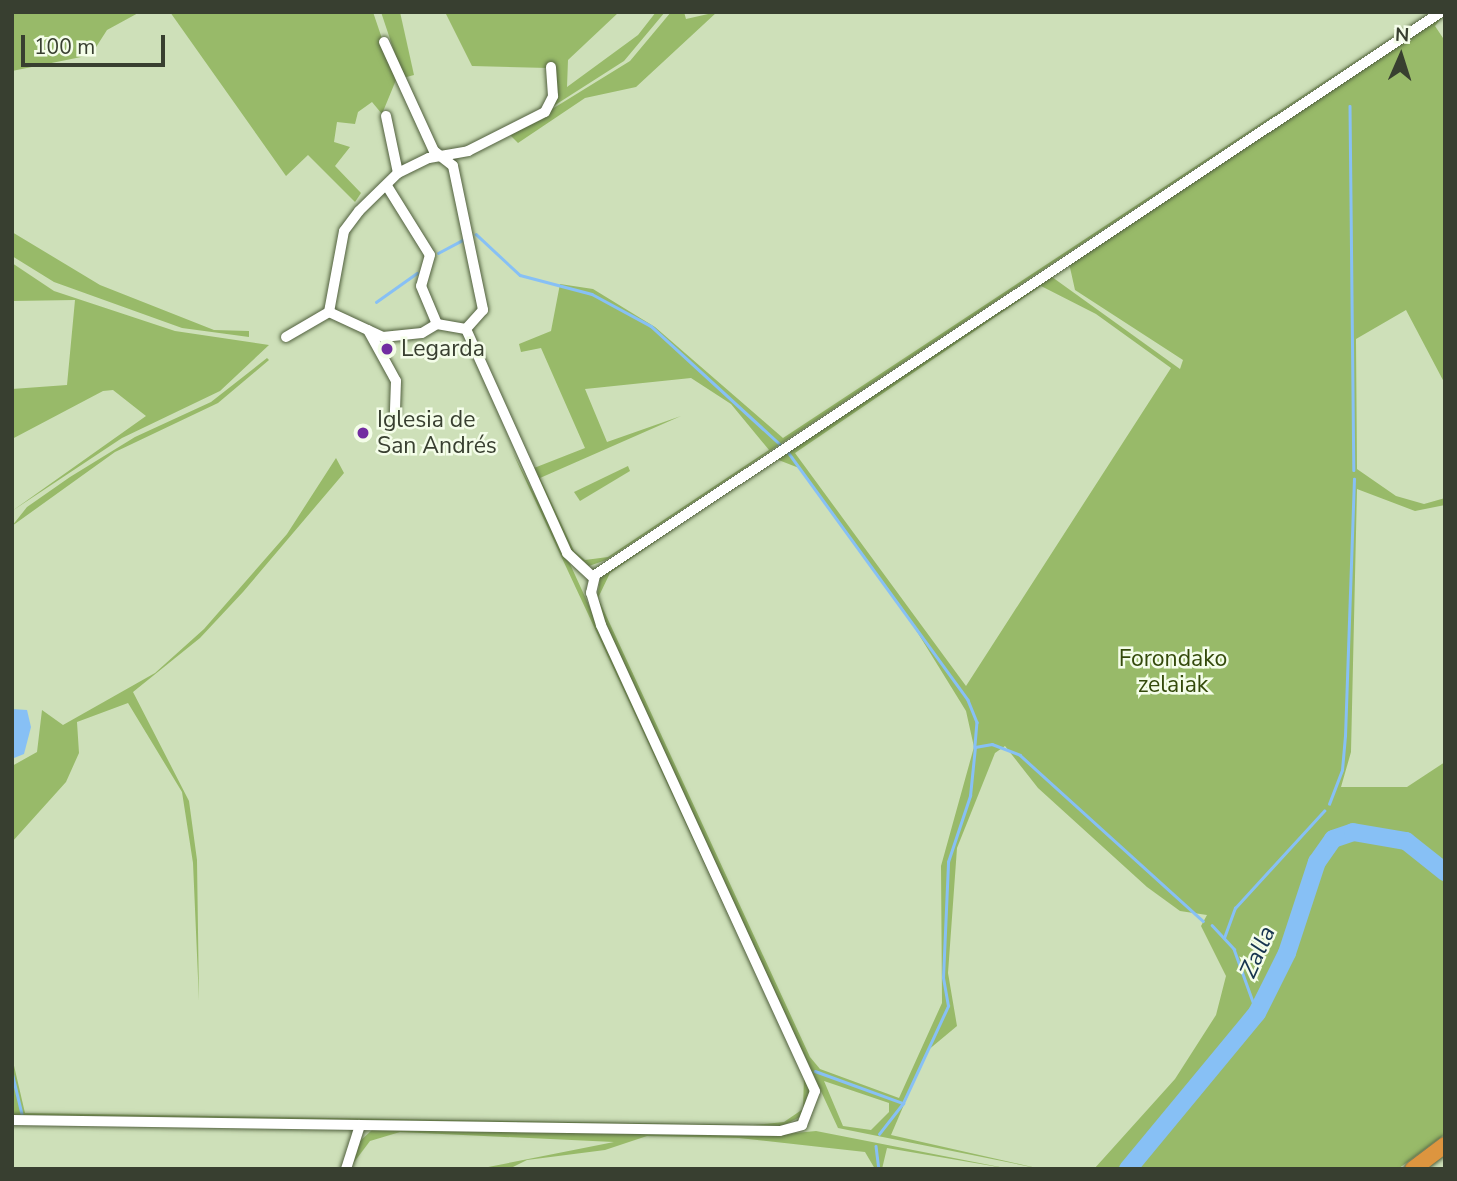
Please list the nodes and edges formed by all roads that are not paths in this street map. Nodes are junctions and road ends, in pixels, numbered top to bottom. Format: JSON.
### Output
{"nodes":[{"id":1,"x":1441,"y":12,"type":"edge"},
{"id":2,"x":384,"y":43,"type":"dead end"},
{"id":3,"x":551,"y":67,"type":"dead end"},
{"id":4,"x":386,"y":116,"type":"dead end"},
{"id":5,"x":448,"y":156,"type":"junction"},
{"id":6,"x":398,"y":173,"type":"junction"},
{"id":7,"x":387,"y":186,"type":"junction"},
{"id":8,"x":329,"y":313,"type":"junction"},
{"id":9,"x":437,"y":324,"type":"junction"},
{"id":10,"x":466,"y":329,"type":"junction"},
{"id":11,"x":369,"y":330,"type":"junction"},
{"id":12,"x":286,"y":337,"type":"dead end"},
{"id":13,"x":395,"y":414,"type":"dead end"},
{"id":14,"x":594,"y":578,"type":"junction"},
{"id":15,"x":12,"y":1120,"type":"edge"},
{"id":16,"x":360,"y":1125,"type":"junction"},
{"id":17,"x":1445,"y":1145,"type":"edge"},
{"id":18,"x":345,"y":1169,"type":"edge"},
{"id":19,"x":1413,"y":1169,"type":"edge"}],
"edges":[{"from":1,"to":14,"type":"street"},
{"from":2,"to":5,"type":"street"},
{"from":3,"to":5,"type":"street"},
{"from":4,"to":6,"type":"street"},
{"from":5,"to":6,"type":"street"},
{"from":5,"to":10,"type":"street"},
{"from":6,"to":7,"type":"street"},
{"from":7,"to":8,"type":"street"},
{"from":7,"to":9,"type":"street"},
{"from":8,"to":11,"type":"street"},
{"from":8,"to":12,"type":"street"},
{"from":9,"to":10,"type":"street"},
{"from":9,"to":11,"type":"street"},
{"from":10,"to":14,"type":"street"},
{"from":11,"to":13,"type":"street"},
{"from":14,"to":16,"type":"street"},
{"from":15,"to":16,"type":"street"},
{"from":16,"to":18,"type":"street"},
{"from":17,"to":19,"type":"highway"}]}
